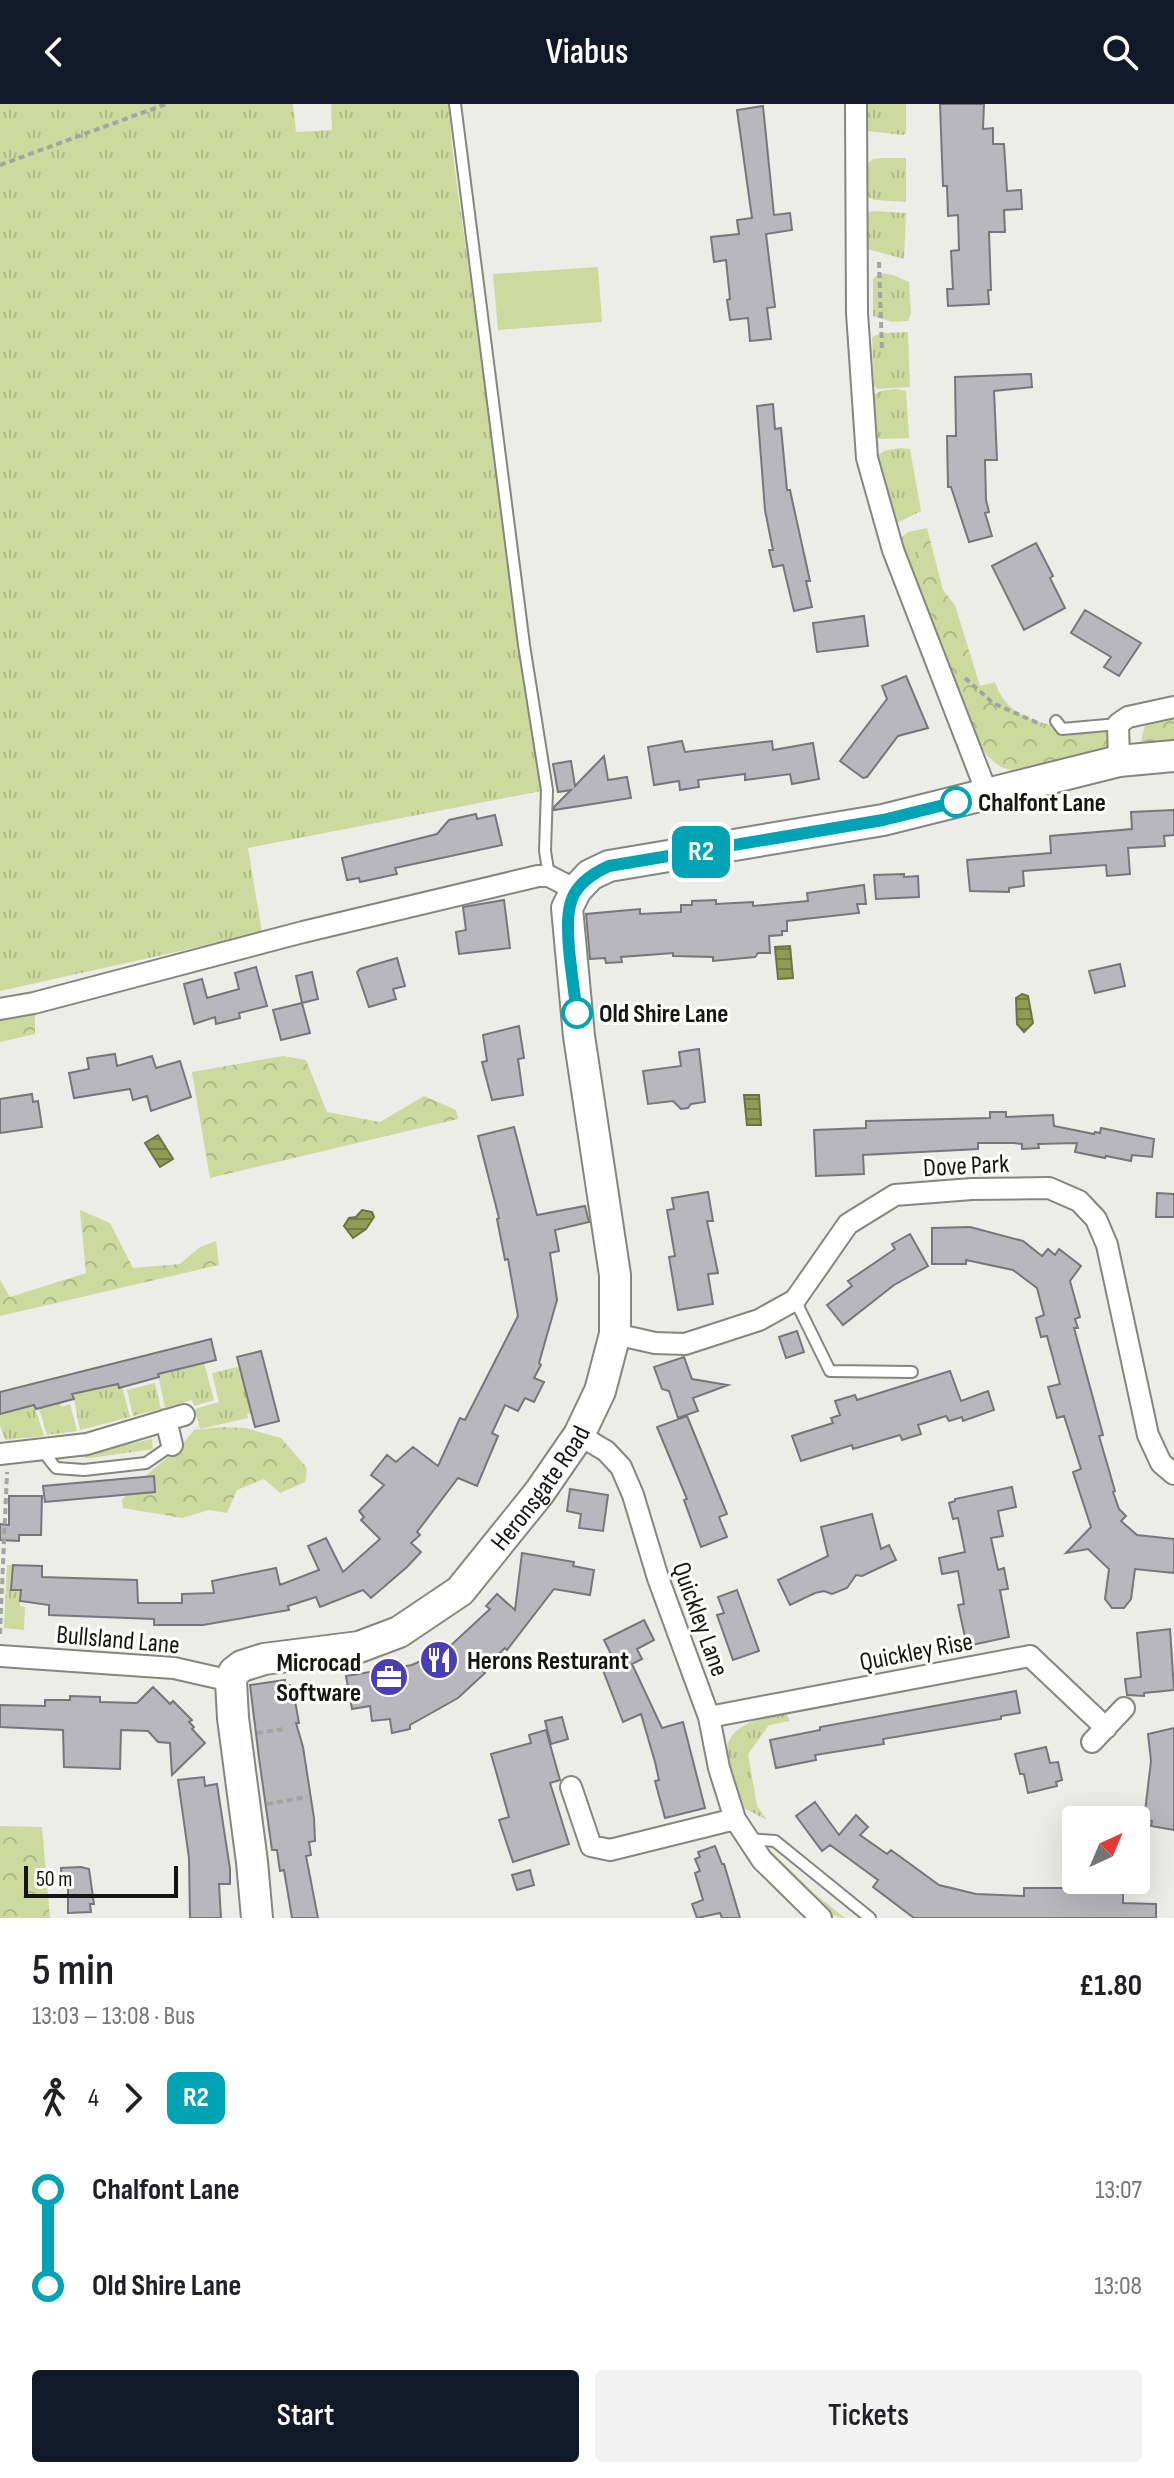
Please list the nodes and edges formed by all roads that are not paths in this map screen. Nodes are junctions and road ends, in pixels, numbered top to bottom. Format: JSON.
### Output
{"nodes":[{"id":1,"x":455,"y":104,"type":"edge"},
{"id":2,"x":856,"y":104,"type":"edge"},
{"id":3,"x":1174,"y":707,"type":"edge"},
{"id":4,"x":1118,"y":724,"type":"junction"},
{"id":5,"x":1059,"y":725,"type":"road end"},
{"id":6,"x":1174,"y":756,"type":"edge"},
{"id":7,"x":1119,"y":761,"type":"junction"},
{"id":8,"x":987,"y":793,"type":"junction"},
{"id":9,"x":562,"y":883,"type":"junction"},
{"id":10,"x":0,"y":1009,"type":"edge"},
{"id":11,"x":795,"y":1300,"type":"junction"},
{"id":12,"x":615,"y":1334,"type":"junction"},
{"id":13,"x":912,"y":1372,"type":"dead end"},
{"id":14,"x":579,"y":1435,"type":"junction"},
{"id":15,"x":172,"y":1445,"type":"joint"},
{"id":16,"x":41,"y":1449,"type":"junction"},
{"id":17,"x":4,"y":1453,"type":"edge"},
{"id":18,"x":1174,"y":1474,"type":"edge"},
{"id":19,"x":0,"y":1656,"type":"edge"},
{"id":20,"x":231,"y":1681,"type":"junction"},
{"id":21,"x":1124,"y":1708,"type":"dead end"},
{"id":22,"x":709,"y":1717,"type":"junction"},
{"id":23,"x":571,"y":1787,"type":"dead end"},
{"id":24,"x":735,"y":1819,"type":"junction"},
{"id":25,"x":746,"y":1839,"type":"junction"},
{"id":26,"x":257,"y":1918,"type":"edge"},
{"id":27,"x":821,"y":1918,"type":"edge"},
{"id":28,"x":870,"y":1918,"type":"edge"}],
"edges":[{"from":1,"to":9,"type":"lane"},
{"from":2,"to":8,"type":"street"},
{"from":3,"to":4,"type":"street"},
{"from":4,"to":5,"type":"lane"},
{"from":4,"to":7,"type":"street"},
{"from":6,"to":7,"type":"street"},
{"from":7,"to":8,"type":"street"},
{"from":8,"to":9,"type":"street"},
{"from":9,"to":10,"type":"street"},
{"from":9,"to":12,"type":"street","name":"Heronsgate Road"},
{"from":11,"to":12,"type":"street","name":"Dove Park"},
{"from":11,"to":13,"type":"lane"},
{"from":11,"to":18,"type":"street","name":"Dove Park"},
{"from":12,"to":14,"type":"street","name":"Heronsgate Road"},
{"from":14,"to":20,"type":"street","name":"Heronsgate Road"},
{"from":14,"to":22,"type":"street","name":"Quickley Lane"},
{"from":15,"to":16,"type":"lane"},
{"from":15,"to":16,"type":"street"},
{"from":16,"to":17,"type":"street"},
{"from":19,"to":20,"type":"street","name":"Bullsland Lane"},
{"from":20,"to":26,"type":"street"},
{"from":21,"to":22,"type":"street","name":"Quickley Rise"},
{"from":22,"to":24,"type":"street","name":"Quickley Lane"},
{"from":23,"to":24,"type":"street"},
{"from":24,"to":25,"type":"street","name":"Quickley Lane"},
{"from":25,"to":27,"type":"street","name":"Quickley Lane"},
{"from":25,"to":28,"type":"lane"}]}
